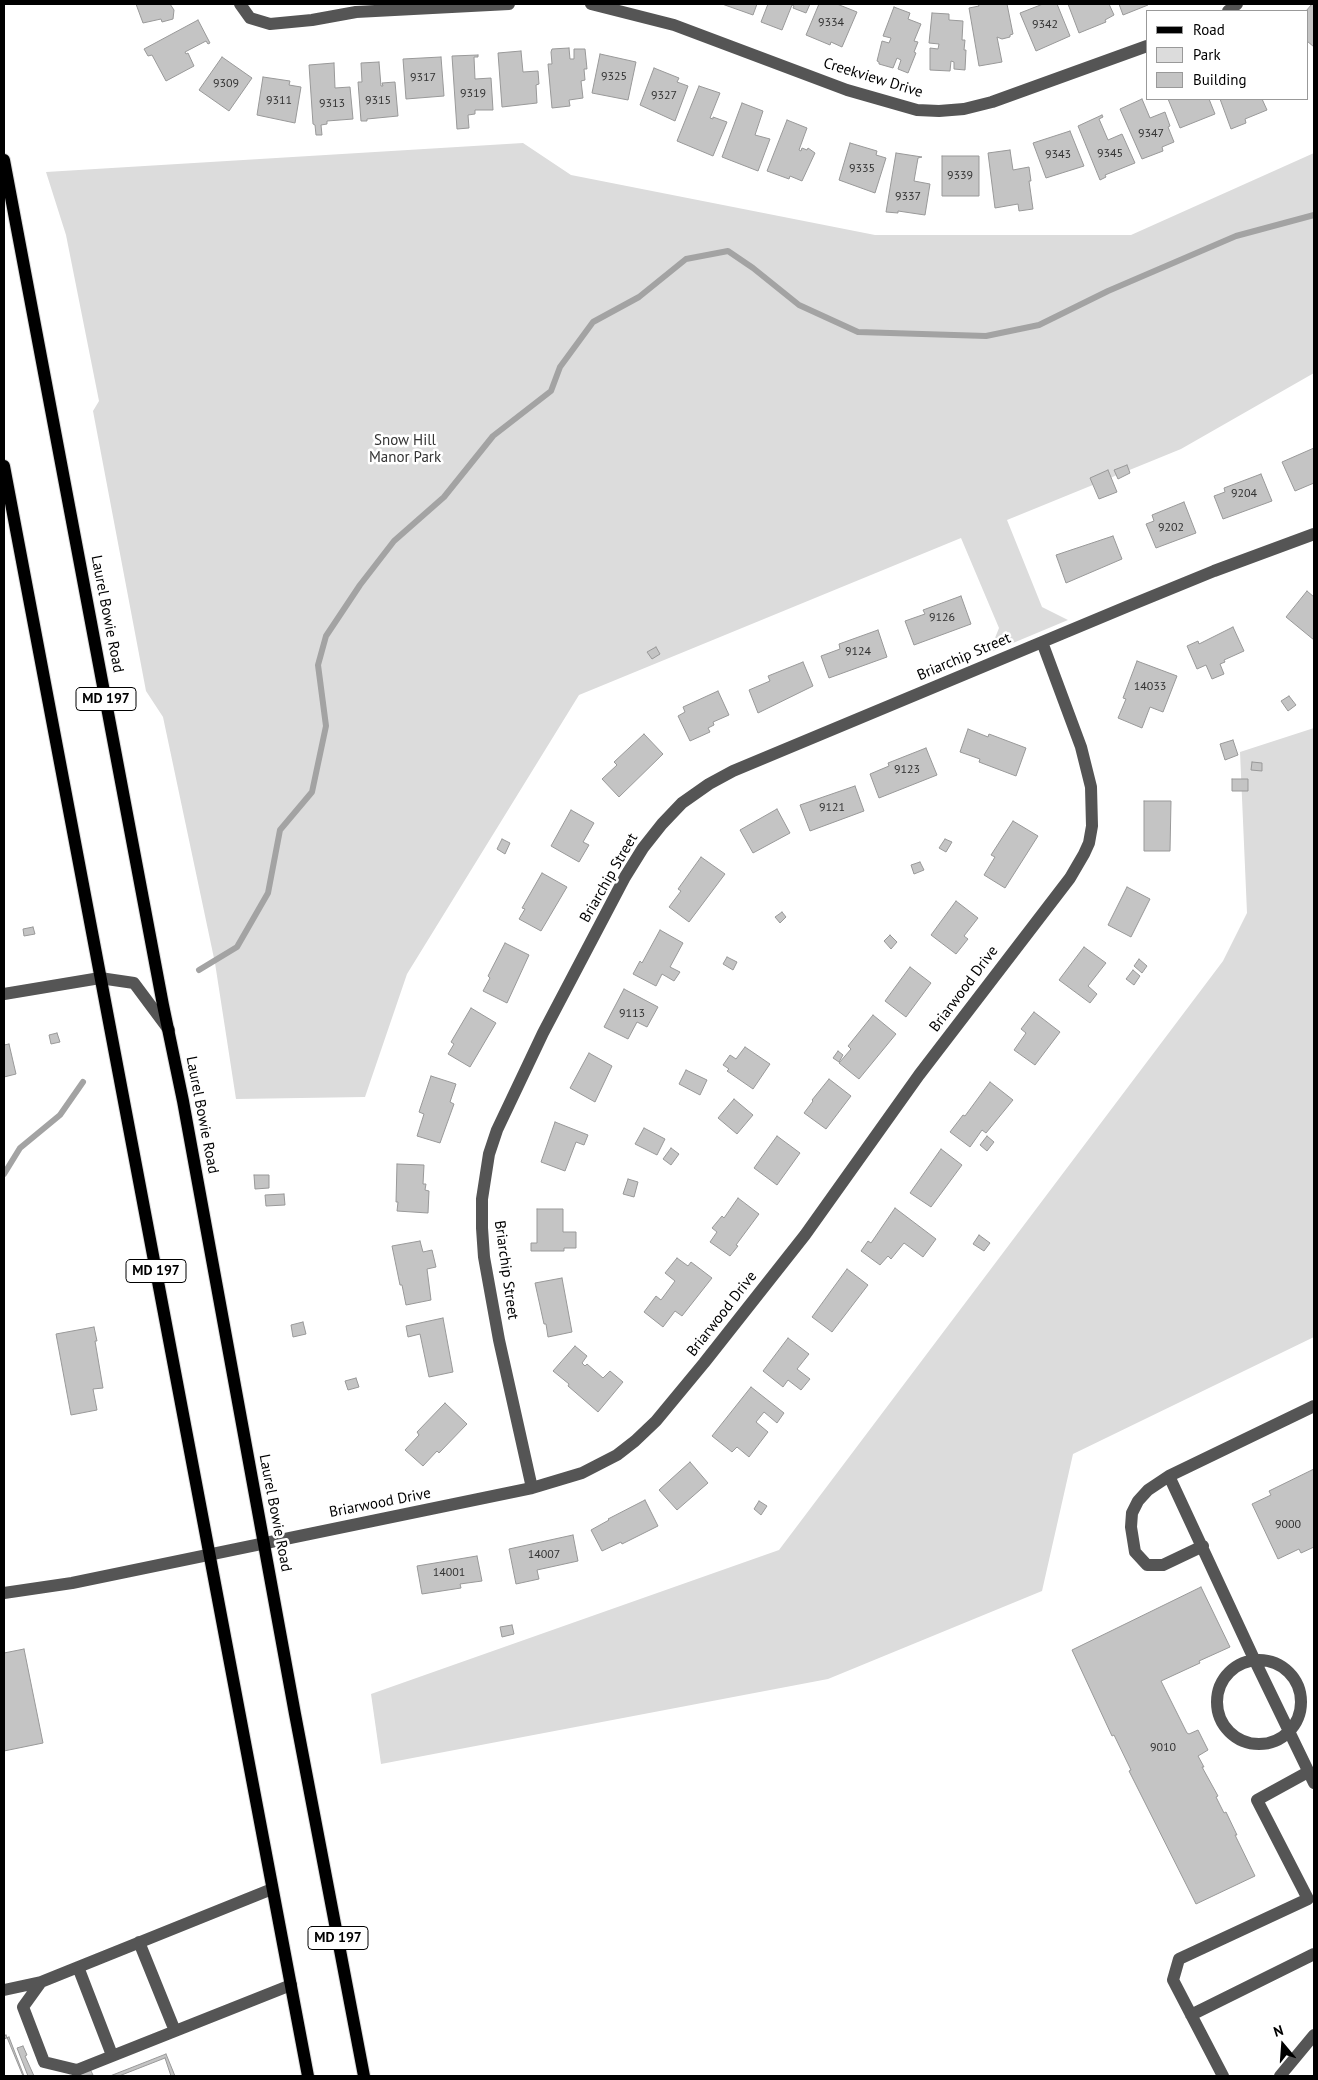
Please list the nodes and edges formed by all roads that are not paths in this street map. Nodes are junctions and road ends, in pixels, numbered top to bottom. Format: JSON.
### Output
{"nodes":[{"id":1,"x":240,"y":4,"type":"edge"},
{"id":2,"x":509,"y":4,"type":"edge"},
{"id":3,"x":591,"y":4,"type":"edge"},
{"id":4,"x":355,"y":8,"type":"edge"},
{"id":5,"x":1146,"y":46,"type":"edge"},
{"id":6,"x":4,"y":160,"type":"edge"},
{"id":7,"x":4,"y":466,"type":"edge"},
{"id":8,"x":1314,"y":534,"type":"edge"},
{"id":9,"x":1042,"y":642,"type":"junction"},
{"id":10,"x":100,"y":978,"type":"junction"},
{"id":11,"x":4,"y":994,"type":"edge"},
{"id":12,"x":169,"y":1030,"type":"junction"},
{"id":13,"x":1314,"y":1406,"type":"edge"},
{"id":14,"x":1169,"y":1476,"type":"junction"},
{"id":15,"x":532,"y":1488,"type":"junction"},
{"id":16,"x":264,"y":1543,"type":"junction"},
{"id":17,"x":1203,"y":1546,"type":"junction"},
{"id":18,"x":210,"y":1554,"type":"junction"},
{"id":19,"x":4,"y":1593,"type":"edge"},
{"id":20,"x":1255,"y":1661,"type":"junction"},
{"id":21,"x":1290,"y":1731,"type":"junction"},
{"id":22,"x":1311,"y":1777,"type":"edge"},
{"id":23,"x":272,"y":1889,"type":"junction"},
{"id":24,"x":139,"y":1942,"type":"junction"},
{"id":25,"x":1314,"y":1954,"type":"edge"},
{"id":26,"x":78,"y":1967,"type":"junction"},
{"id":27,"x":41,"y":1982,"type":"junction"},
{"id":28,"x":291,"y":1985,"type":"junction"},
{"id":29,"x":4,"y":1990,"type":"edge"},
{"id":30,"x":1191,"y":2015,"type":"junction"},
{"id":31,"x":175,"y":2031,"type":"junction"},
{"id":32,"x":1314,"y":2035,"type":"edge"},
{"id":33,"x":112,"y":2056,"type":"junction"},
{"id":34,"x":308,"y":2076,"type":"edge"},
{"id":35,"x":364,"y":2076,"type":"edge"},
{"id":36,"x":1223,"y":2076,"type":"edge"},
{"id":37,"x":1280,"y":2076,"type":"edge"}],
"edges":[{"from":1,"to":4,"type":"street"},
{"from":2,"to":4,"type":"street"},
{"from":3,"to":5,"type":"street","name":"Creekview Drive"},
{"from":6,"to":12,"type":"main road","name":"Laurel Bowie Road","number":"MD 197"},
{"from":7,"to":10,"type":"main road","number":"MD 197"},
{"from":8,"to":9,"type":"street","name":"Briarchip Street"},
{"from":9,"to":15,"type":"street","name":"Briarwood Drive"},
{"from":9,"to":15,"type":"street","name":"Briarchip Street"},
{"from":10,"to":11,"type":"street"},
{"from":10,"to":12,"type":"street"},
{"from":10,"to":18,"type":"main road","number":"MD 197"},
{"from":12,"to":16,"type":"main road","name":"Laurel Bowie Road","number":"MD 197"},
{"from":13,"to":14,"type":"street"},
{"from":14,"to":17,"type":"street"},
{"from":14,"to":17,"type":"street"},
{"from":15,"to":16,"type":"street","name":"Briarwood Drive"},
{"from":16,"to":18,"type":"street","name":"Briarwood Drive"},
{"from":16,"to":35,"type":"main road","name":"Laurel Bowie Road","number":"MD 197"},
{"from":17,"to":20,"type":"street"},
{"from":18,"to":19,"type":"street","name":"Briarwood Drive"},
{"from":18,"to":23,"type":"main road","number":"MD 197"},
{"from":20,"to":21,"type":"street"},
{"from":20,"to":21,"type":"street"},
{"from":20,"to":21,"type":"street"},
{"from":21,"to":22,"type":"street"},
{"from":22,"to":30,"type":"street"},
{"from":23,"to":24,"type":"street"},
{"from":23,"to":28,"type":"main road","number":"MD 197"},
{"from":24,"to":26,"type":"street"},
{"from":24,"to":31,"type":"street"},
{"from":25,"to":30,"type":"street"},
{"from":26,"to":27,"type":"street"},
{"from":26,"to":33,"type":"street"},
{"from":27,"to":29,"type":"street"},
{"from":27,"to":33,"type":"street"},
{"from":28,"to":31,"type":"street"},
{"from":28,"to":34,"type":"main road","number":"MD 197"},
{"from":30,"to":36,"type":"street"},
{"from":31,"to":33,"type":"street"},
{"from":32,"to":37,"type":"street"}]}
